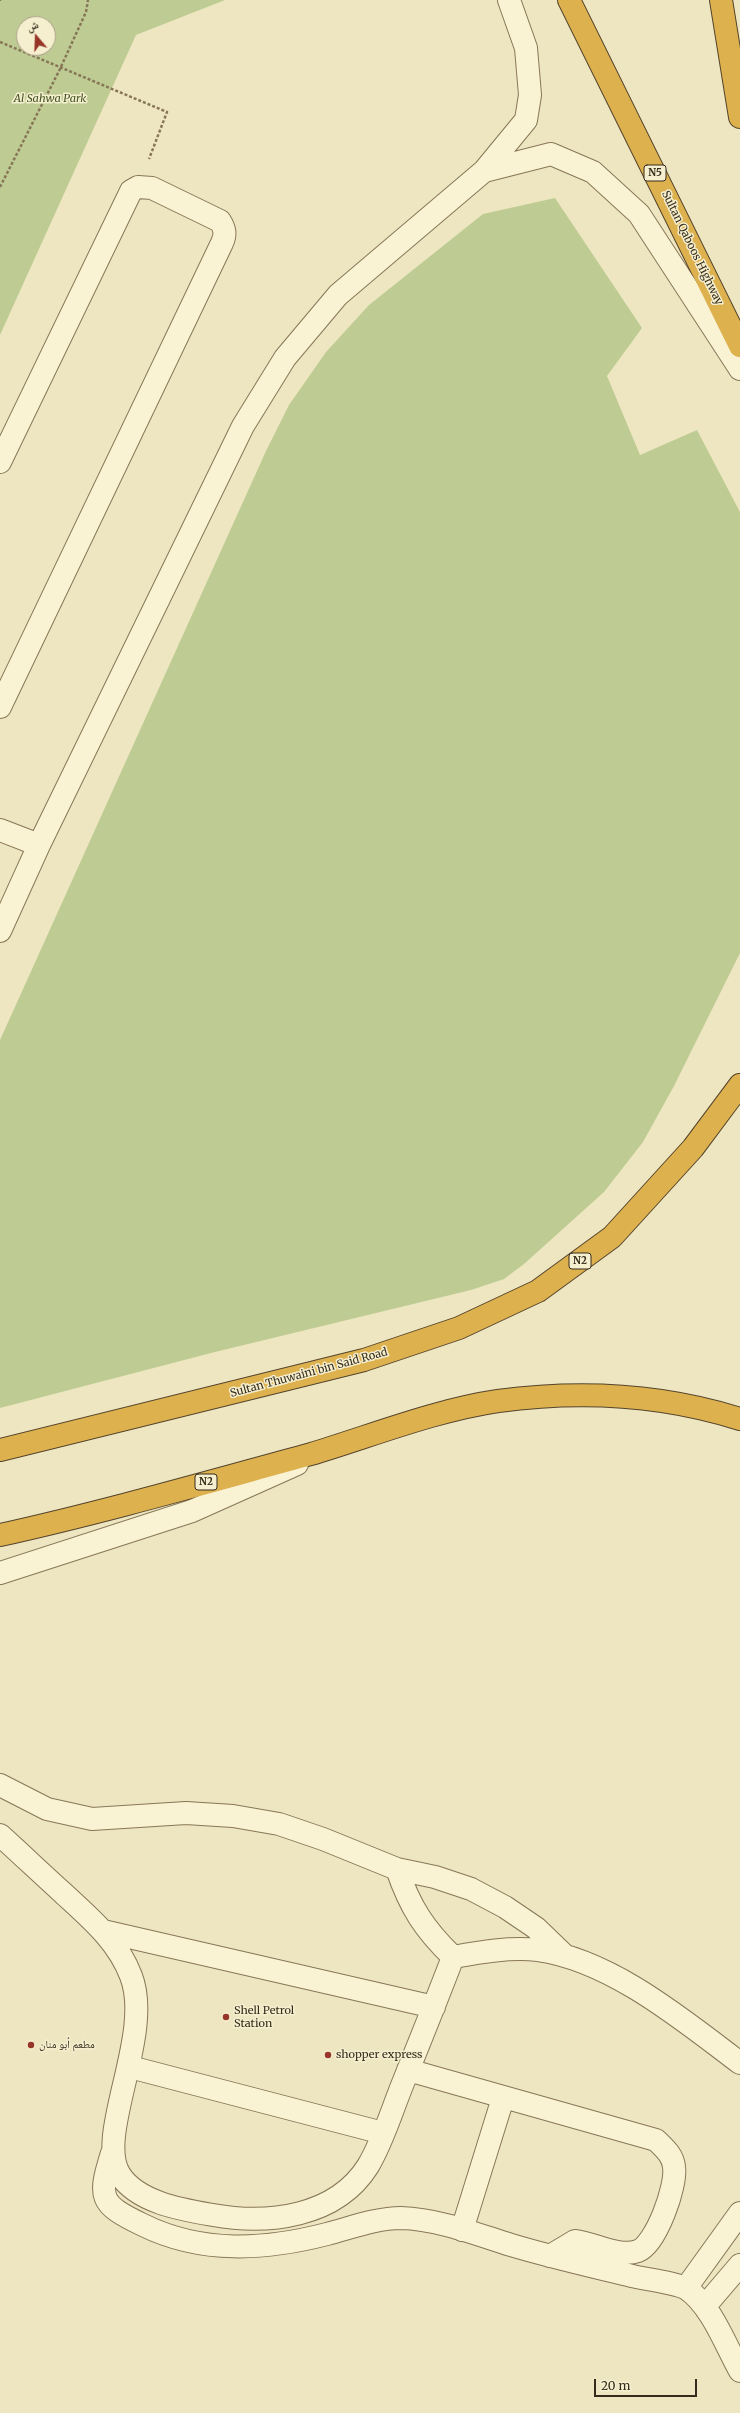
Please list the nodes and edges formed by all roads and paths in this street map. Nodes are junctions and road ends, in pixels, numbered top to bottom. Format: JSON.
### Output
{"nodes":[{"id":1,"x":88,"y":0,"type":"edge"},
{"id":2,"x":509,"y":0,"type":"edge"},
{"id":3,"x":569,"y":0,"type":"edge"},
{"id":4,"x":721,"y":0,"type":"edge"},
{"id":5,"x":0,"y":42,"type":"edge"},
{"id":6,"x":60,"y":68,"type":"junction"},
{"id":7,"x":740,"y":117,"type":"edge"},
{"id":8,"x":484,"y":171,"type":"junction"},
{"id":9,"x":0,"y":187,"type":"edge"},
{"id":10,"x":138,"y":187,"type":"junction"},
{"id":11,"x":740,"y":346,"type":"edge"},
{"id":12,"x":740,"y":369,"type":"edge"},
{"id":13,"x":0,"y":462,"type":"edge"},
{"id":14,"x":0,"y":706,"type":"edge"},
{"id":15,"x":0,"y":830,"type":"edge"},
{"id":16,"x":39,"y":845,"type":"junction"},
{"id":17,"x":0,"y":931,"type":"edge"},
{"id":18,"x":740,"y":1085,"type":"edge"},
{"id":19,"x":740,"y":1418,"type":"edge"},
{"id":20,"x":331,"y":1448,"type":"junction"},
{"id":21,"x":0,"y":1450,"type":"edge"},
{"id":22,"x":0,"y":1535,"type":"edge"},
{"id":23,"x":0,"y":1573,"type":"edge"},
{"id":24,"x":0,"y":1785,"type":"edge"},
{"id":25,"x":0,"y":1835,"type":"edge"},
{"id":26,"x":397,"y":1869,"type":"junction"},
{"id":27,"x":103,"y":1931,"type":"junction"},
{"id":28,"x":564,"y":1955,"type":"junction"},
{"id":29,"x":453,"y":1956,"type":"junction"},
{"id":30,"x":434,"y":2007,"type":"junction"},
{"id":31,"x":740,"y":2063,"type":"edge"},
{"id":32,"x":130,"y":2067,"type":"junction"},
{"id":33,"x":408,"y":2070,"type":"junction"},
{"id":34,"x":503,"y":2098,"type":"junction"},
{"id":35,"x":384,"y":2133,"type":"junction"},
{"id":36,"x":112,"y":2153,"type":"junction"},
{"id":37,"x":740,"y":2213,"type":"edge"},
{"id":38,"x":462,"y":2230,"type":"junction"},
{"id":39,"x":550,"y":2256,"type":"junction"},
{"id":40,"x":740,"y":2265,"type":"edge"},
{"id":41,"x":686,"y":2288,"type":"junction"},
{"id":42,"x":705,"y":2306,"type":"junction"},
{"id":43,"x":740,"y":2371,"type":"edge"}],
"edges":[{"from":1,"to":6,"type":"path"},
{"from":2,"to":8,"type":"lane"},
{"from":3,"to":11,"type":"highway","name":"Sultan Qaboos Highway","number":"N5"},
{"from":4,"to":7,"type":"highway"},
{"from":5,"to":6,"type":"path"},
{"from":6,"to":9,"type":"path"},
{"from":6,"to":10,"type":"path"},
{"from":8,"to":12,"type":"lane"},
{"from":8,"to":16,"type":"lane"},
{"from":10,"to":13,"type":"lane"},
{"from":10,"to":14,"type":"lane"},
{"from":15,"to":16,"type":"lane"},
{"from":16,"to":17,"type":"lane"},
{"from":18,"to":21,"type":"highway","name":"Sultan Thuwaini bin Said Road","number":"N2"},
{"from":19,"to":20,"type":"highway","number":"N2"},
{"from":20,"to":22,"type":"highway","number":"N2"},
{"from":20,"to":23,"type":"lane"},
{"from":24,"to":26,"type":"lane"},
{"from":25,"to":27,"type":"lane"},
{"from":26,"to":28,"type":"lane"},
{"from":26,"to":29,"type":"lane"},
{"from":27,"to":30,"type":"lane"},
{"from":27,"to":32,"type":"lane"},
{"from":28,"to":29,"type":"lane"},
{"from":28,"to":31,"type":"lane"},
{"from":29,"to":30,"type":"lane"},
{"from":30,"to":33,"type":"lane"},
{"from":32,"to":35,"type":"lane"},
{"from":32,"to":36,"type":"lane"},
{"from":33,"to":34,"type":"lane"},
{"from":33,"to":35,"type":"lane"},
{"from":34,"to":38,"type":"lane"},
{"from":34,"to":39,"type":"lane"},
{"from":35,"to":36,"type":"lane"},
{"from":36,"to":38,"type":"lane"},
{"from":37,"to":41,"type":"lane"},
{"from":38,"to":39,"type":"lane"},
{"from":39,"to":41,"type":"lane"},
{"from":40,"to":42,"type":"lane"},
{"from":41,"to":42,"type":"lane"},
{"from":42,"to":43,"type":"lane"}]}
